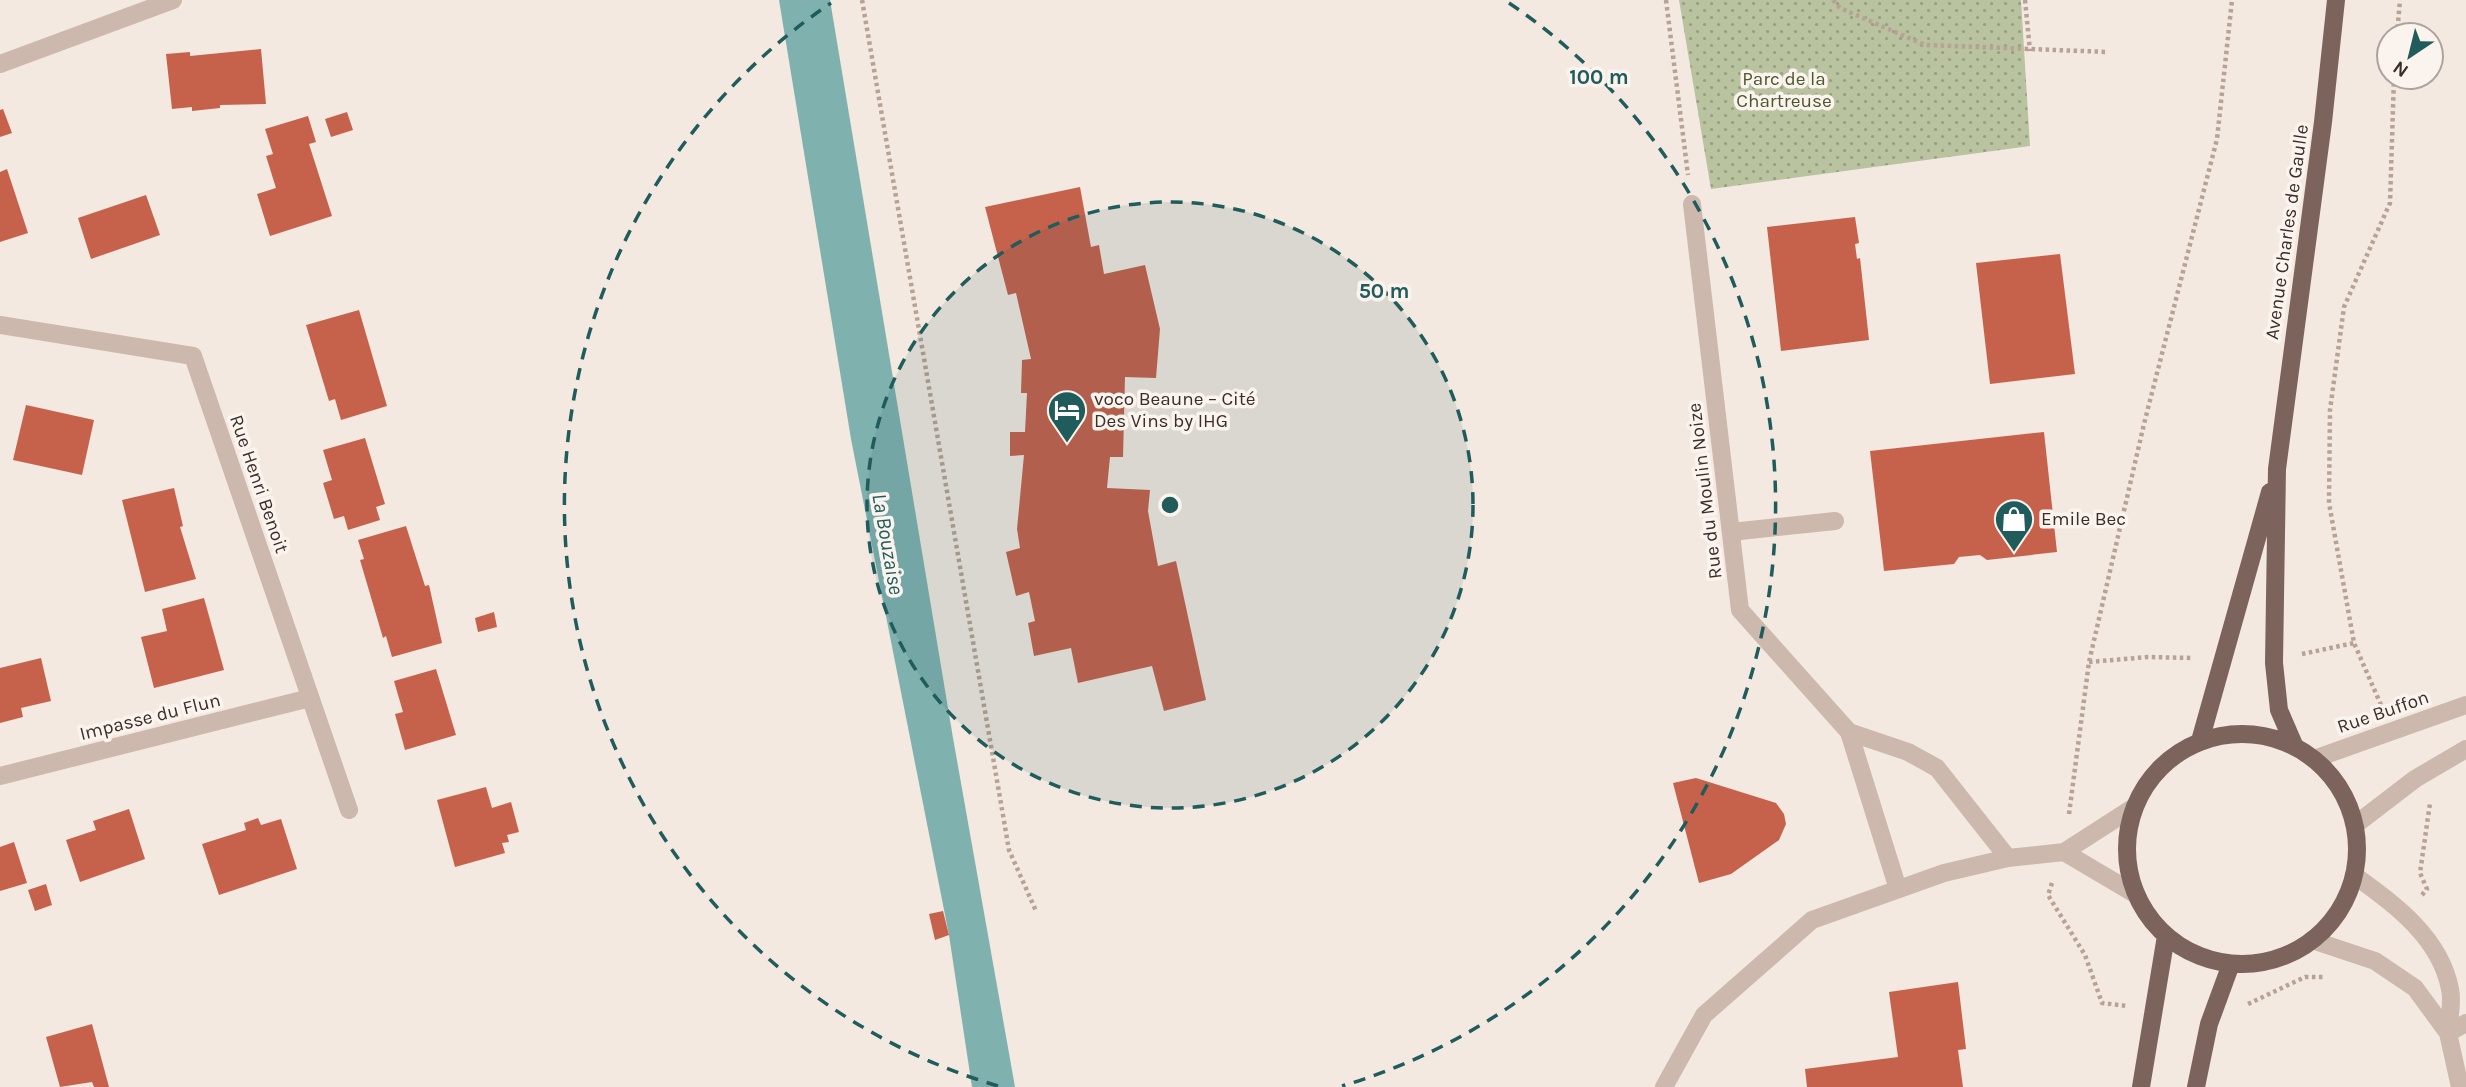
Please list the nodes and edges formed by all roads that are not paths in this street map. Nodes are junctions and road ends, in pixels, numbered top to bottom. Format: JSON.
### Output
{"nodes":[{"id":1,"x":173,"y":0,"type":"edge"},
{"id":2,"x":2336,"y":0,"type":"edge"},
{"id":3,"x":0,"y":64,"type":"edge"},
{"id":4,"x":1692,"y":204,"type":"road end"},
{"id":5,"x":0,"y":325,"type":"edge"},
{"id":6,"x":2277,"y":469,"type":"junction"},
{"id":7,"x":1835,"y":521,"type":"dead end"},
{"id":8,"x":1731,"y":532,"type":"junction"},
{"id":9,"x":310,"y":698,"type":"junction"},
{"id":10,"x":2466,"y":705,"type":"edge"},
{"id":11,"x":1849,"y":732,"type":"junction"},
{"id":12,"x":2200,"y":741,"type":"junction"},
{"id":13,"x":2295,"y":747,"type":"junction"},
{"id":14,"x":2466,"y":749,"type":"edge"},
{"id":15,"x":2314,"y":759,"type":"junction"},
{"id":16,"x":0,"y":776,"type":"edge"},
{"id":17,"x":2134,"y":807,"type":"junction"},
{"id":18,"x":349,"y":810,"type":"dead end"},
{"id":19,"x":2354,"y":825,"type":"junction"},
{"id":20,"x":2064,"y":852,"type":"junction"},
{"id":21,"x":2008,"y":858,"type":"junction"},
{"id":22,"x":2354,"y":875,"type":"junction"},
{"id":23,"x":1898,"y":889,"type":"junction"},
{"id":24,"x":2135,"y":894,"type":"junction"},
{"id":25,"x":2166,"y":936,"type":"junction"},
{"id":26,"x":2312,"y":940,"type":"junction"},
{"id":27,"x":2231,"y":964,"type":"junction"},
{"id":28,"x":2466,"y":1023,"type":"edge"},
{"id":29,"x":2448,"y":1033,"type":"junction"},
{"id":30,"x":1664,"y":1087,"type":"edge"},
{"id":31,"x":2141,"y":1087,"type":"edge"},
{"id":32,"x":2196,"y":1087,"type":"edge"},
{"id":33,"x":2460,"y":1087,"type":"edge"}],
"edges":[{"from":1,"to":3,"type":"street"},
{"from":2,"to":6,"type":"main road","name":"Avenue Charles de Gaulle"},
{"from":4,"to":8,"type":"street","name":"Rue du Moulin Noize"},
{"from":5,"to":9,"type":"street","name":"Rue Henri Benoit"},
{"from":6,"to":12,"type":"main road","name":"Avenue Charles de Gaulle"},
{"from":6,"to":13,"type":"main road","name":"Avenue Charles de Gaulle"},
{"from":7,"to":8,"type":"street"},
{"from":8,"to":11,"type":"street","name":"Rue du Moulin Noize"},
{"from":9,"to":16,"type":"street","name":"Impasse du Flun"},
{"from":9,"to":18,"type":"street","name":"Rue Henri Benoit"},
{"from":10,"to":15,"type":"street","name":"Rue Buffon"},
{"from":11,"to":21,"type":"street","name":"Rue du Moulin Noize"},
{"from":11,"to":23,"type":"street","name":"Rue du Moulin Noize"},
{"from":12,"to":13,"type":"main road"},
{"from":12,"to":17,"type":"main road"},
{"from":13,"to":15,"type":"main road"},
{"from":14,"to":19,"type":"street"},
{"from":15,"to":19,"type":"main road"},
{"from":17,"to":20,"type":"street"},
{"from":17,"to":24,"type":"main road"},
{"from":19,"to":22,"type":"main road"},
{"from":20,"to":21,"type":"street"},
{"from":20,"to":24,"type":"street"},
{"from":21,"to":23,"type":"street"},
{"from":22,"to":26,"type":"main road"},
{"from":22,"to":29,"type":"street"},
{"from":23,"to":30,"type":"street"},
{"from":24,"to":25,"type":"main road"},
{"from":25,"to":27,"type":"main road"},
{"from":25,"to":31,"type":"main road"},
{"from":26,"to":27,"type":"main road"},
{"from":26,"to":29,"type":"street"},
{"from":27,"to":32,"type":"main road"},
{"from":28,"to":29,"type":"street"},
{"from":29,"to":33,"type":"street"}]}
